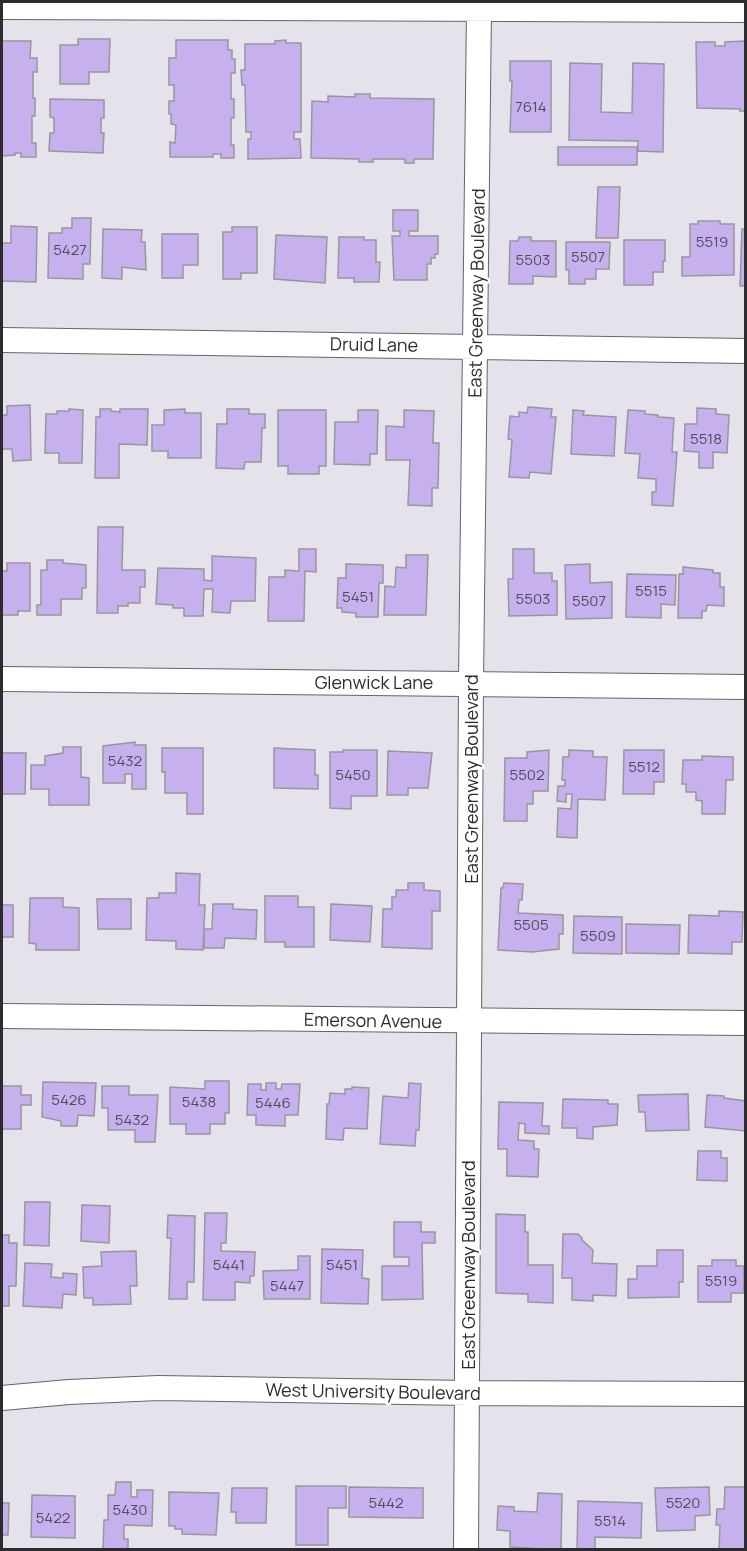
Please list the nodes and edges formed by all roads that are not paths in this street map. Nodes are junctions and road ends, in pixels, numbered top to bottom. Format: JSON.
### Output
{"nodes":[{"id":1,"x":97,"y":5,"type":"edge"},
{"id":2,"x":2,"y":7,"type":"edge"},
{"id":3,"x":479,"y":9,"type":"junction"},
{"id":4,"x":746,"y":10,"type":"edge"},
{"id":5,"x":2,"y":340,"type":"edge"},
{"id":6,"x":475,"y":345,"type":"junction"},
{"id":7,"x":746,"y":351,"type":"edge"},
{"id":8,"x":2,"y":679,"type":"edge"},
{"id":9,"x":471,"y":682,"type":"junction"},
{"id":10,"x":746,"y":687,"type":"edge"},
{"id":11,"x":2,"y":1016,"type":"edge"},
{"id":12,"x":470,"y":1021,"type":"junction"},
{"id":13,"x":746,"y":1023,"type":"edge"},
{"id":14,"x":467,"y":1393,"type":"junction"},
{"id":15,"x":746,"y":1394,"type":"edge"},
{"id":16,"x":2,"y":1398,"type":"edge"},
{"id":17,"x":466,"y":1550,"type":"edge"}],
"edges":[{"from":1,"to":2,"type":"street"},
{"from":1,"to":3,"type":"street"},
{"from":3,"to":4,"type":"street"},
{"from":3,"to":6,"type":"street","name":"East Greenway Boulevard"},
{"from":5,"to":6,"type":"street","name":"Druid Lane"},
{"from":6,"to":7,"type":"street","name":"Druid Lane"},
{"from":6,"to":9,"type":"street","name":"East Greenway Boulevard"},
{"from":8,"to":9,"type":"street","name":"Glenwick Lane"},
{"from":9,"to":10,"type":"street","name":"Glenwick Lane"},
{"from":9,"to":12,"type":"street","name":"East Greenway Boulevard"},
{"from":11,"to":12,"type":"street","name":"Emerson Avenue"},
{"from":12,"to":13,"type":"street","name":"Emerson Avenue"},
{"from":12,"to":14,"type":"street","name":"East Greenway Boulevard"},
{"from":14,"to":15,"type":"street","name":"West University Boulevard"},
{"from":14,"to":16,"type":"street","name":"West University Boulevard"},
{"from":14,"to":17,"type":"street","name":"East Greenway Boulevard"}]}
